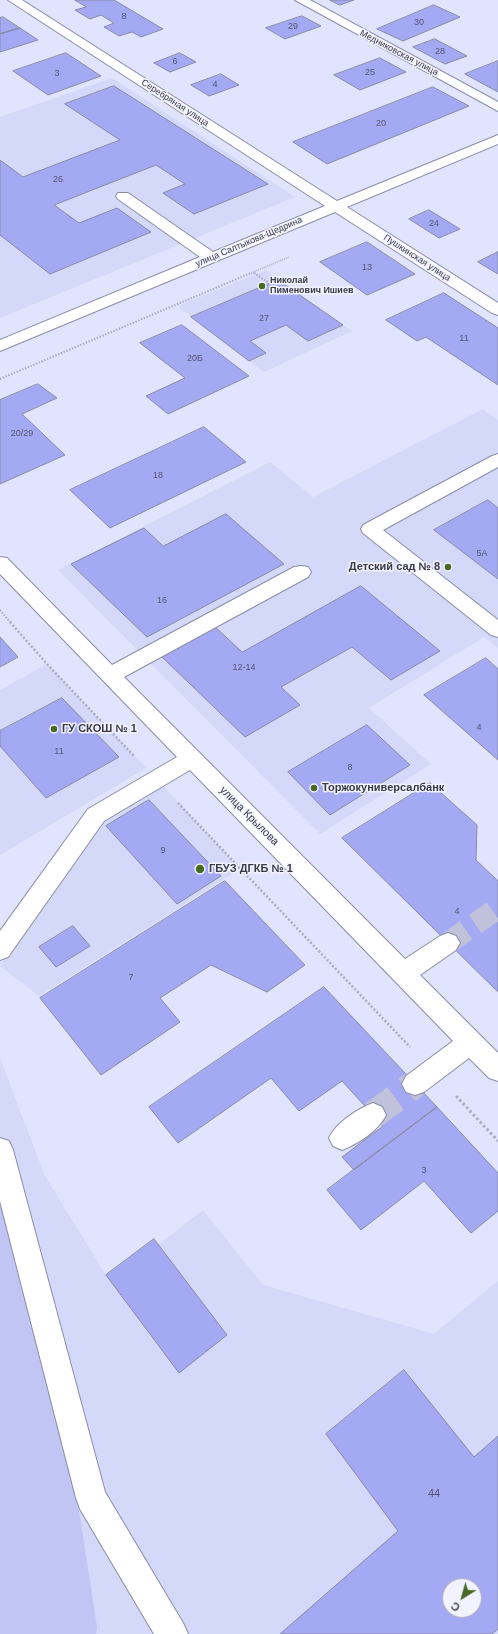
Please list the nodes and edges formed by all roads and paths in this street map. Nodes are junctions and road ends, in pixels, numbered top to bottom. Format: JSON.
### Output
{"nodes":[{"id":1,"x":14,"y":0,"type":"edge"},
{"id":2,"x":300,"y":0,"type":"edge"},
{"id":3,"x":498,"y":107,"type":"edge"},
{"id":4,"x":498,"y":139,"type":"edge"},
{"id":5,"x":123,"y":196,"type":"dead end"},
{"id":6,"x":336,"y":206,"type":"junction"},
{"id":7,"x":295,"y":255,"type":"dead end"},
{"id":8,"x":211,"y":258,"type":"junction"},
{"id":9,"x":253,"y":272,"type":"junction"},
{"id":10,"x":269,"y":283,"type":"dead end"},
{"id":11,"x":498,"y":310,"type":"edge"},
{"id":12,"x":0,"y":346,"type":"edge"},
{"id":13,"x":0,"y":379,"type":"edge"},
{"id":14,"x":498,"y":460,"type":"edge"},
{"id":15,"x":0,"y":563,"type":"edge"},
{"id":16,"x":301,"y":572,"type":"dead end"},
{"id":17,"x":0,"y":610,"type":"edge"},
{"id":18,"x":498,"y":630,"type":"edge"},
{"id":19,"x":110,"y":675,"type":"junction"},
{"id":20,"x":192,"y":758,"type":"junction"},
{"id":21,"x":156,"y":780,"type":"junction"},
{"id":22,"x":448,"y":943,"type":"tunnel mouth"},
{"id":23,"x":0,"y":950,"type":"edge"},
{"id":24,"x":404,"y":974,"type":"junction"},
{"id":25,"x":471,"y":1042,"type":"junction"},
{"id":26,"x":498,"y":1070,"type":"edge"},
{"id":27,"x":424,"y":1078,"type":"junction"},
{"id":28,"x":373,"y":1115,"type":"tunnel mouth"},
{"id":29,"x":342,"y":1138,"type":"dead end"},
{"id":30,"x":498,"y":1142,"type":"edge"},
{"id":31,"x":0,"y":1150,"type":"edge"},
{"id":32,"x":172,"y":1634,"type":"edge"}],
"edges":[{"from":1,"to":6,"type":"street","name":"Серебряная улица"},
{"from":2,"to":3,"type":"street","name":"Медниковская улица"},
{"from":4,"to":6,"type":"street","name":"улица Салтыкова-Щедрина"},
{"from":5,"to":8,"type":"street"},
{"from":6,"to":8,"type":"street","name":"улица Салтыкова-Щедрина"},
{"from":6,"to":11,"type":"street","name":"Пушкинская улица"},
{"from":7,"to":9,"type":"path"},
{"from":8,"to":12,"type":"street","name":"улица Салтыкова-Щедрина"},
{"from":9,"to":10,"type":"path"},
{"from":9,"to":13,"type":"path"},
{"from":14,"to":18,"type":"street"},
{"from":15,"to":19,"type":"street","name":"улица Крылова"},
{"from":16,"to":19,"type":"street"},
{"from":17,"to":21,"type":"path"},
{"from":19,"to":20,"type":"street","name":"улица Крылова"},
{"from":20,"to":21,"type":"street"},
{"from":20,"to":24,"type":"street","name":"улица Крылова"},
{"from":21,"to":23,"type":"street"},
{"from":21,"to":27,"type":"path"},
{"from":22,"to":24,"type":"street"},
{"from":24,"to":25,"type":"street","name":"улица Крылова"},
{"from":25,"to":26,"type":"street","name":"улица Крылова"},
{"from":25,"to":27,"type":"street"},
{"from":27,"to":30,"type":"path"},
{"from":28,"to":29,"type":"street"},
{"from":31,"to":32,"type":"street"}]}
